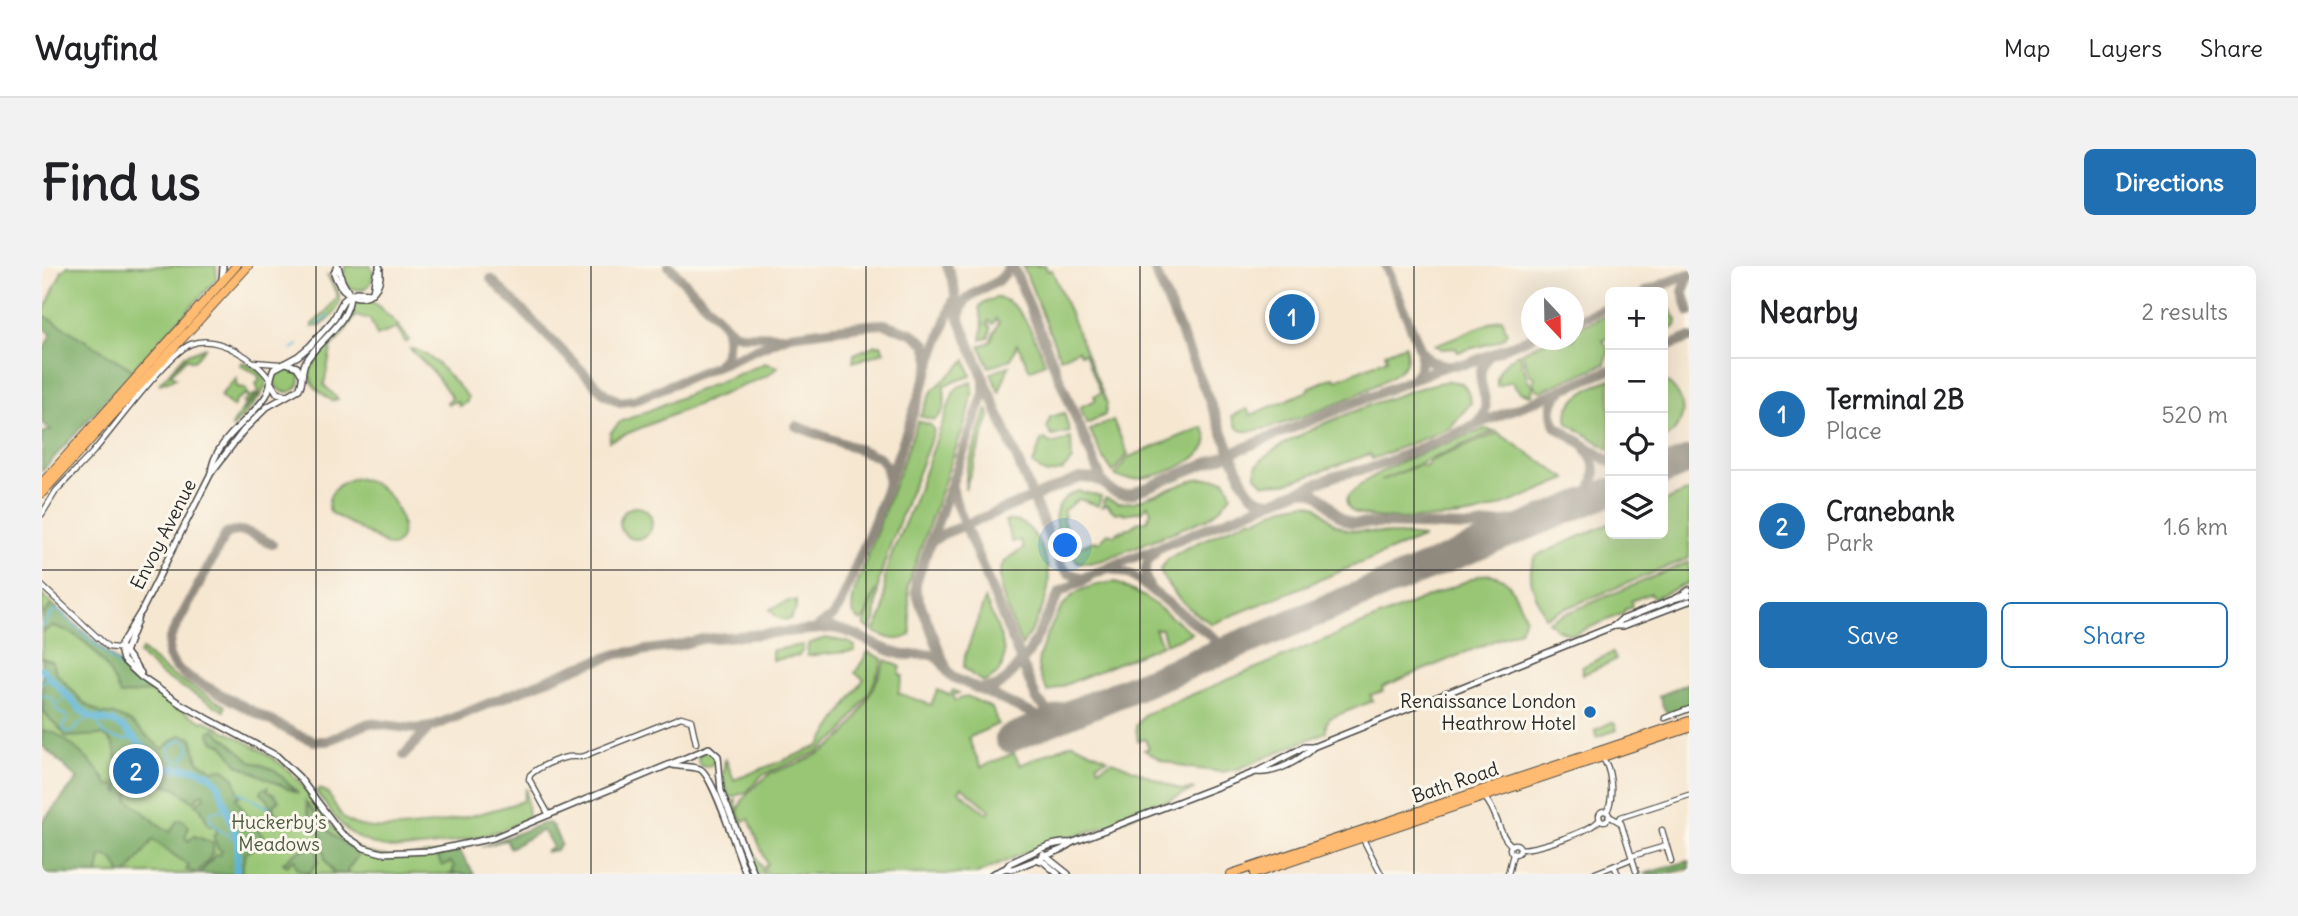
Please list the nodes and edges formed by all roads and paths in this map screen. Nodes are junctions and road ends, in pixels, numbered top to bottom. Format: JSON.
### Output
{"nodes":[{"id":1,"x":223,"y":266,"type":"edge"},
{"id":2,"x":338,"y":266,"type":"edge"},
{"id":3,"x":380,"y":267,"type":"edge"},
{"id":4,"x":236,"y":268,"type":"edge"},
{"id":5,"x":220,"y":284,"type":"junction"},
{"id":6,"x":349,"y":295,"type":"junction"},
{"id":7,"x":253,"y":362,"type":"junction"},
{"id":8,"x":282,"y":364,"type":"junction"},
{"id":9,"x":302,"y":375,"type":"junction"},
{"id":10,"x":270,"y":382,"type":"junction"},
{"id":11,"x":289,"y":395,"type":"junction"},
{"id":12,"x":211,"y":473,"type":"junction"},
{"id":13,"x":42,"y":483,"type":"edge"},
{"id":14,"x":42,"y":493,"type":"edge"},
{"id":15,"x":42,"y":514,"type":"edge"},
{"id":16,"x":42,"y":586,"type":"edge"},
{"id":17,"x":1689,"y":593,"type":"edge"},
{"id":18,"x":1687,"y":602,"type":"edge"},
{"id":19,"x":1614,"y":626,"type":"junction"},
{"id":20,"x":122,"y":649,"type":"junction"},
{"id":21,"x":1689,"y":709,"type":"edge"},
{"id":22,"x":1665,"y":718,"type":"dead end"},
{"id":23,"x":1689,"y":721,"type":"edge"},
{"id":24,"x":1689,"y":728,"type":"edge"},
{"id":25,"x":696,"y":743,"type":"dead end"},
{"id":26,"x":1642,"y":743,"type":"junction"},
{"id":27,"x":1599,"y":753,"type":"junction"},
{"id":28,"x":697,"y":754,"type":"junction"},
{"id":29,"x":718,"y":764,"type":"junction"},
{"id":30,"x":673,"y":765,"type":"junction"},
{"id":31,"x":1607,"y":767,"type":"junction"},
{"id":32,"x":701,"y":770,"type":"junction"},
{"id":33,"x":1607,"y":774,"type":"junction"},
{"id":34,"x":1504,"y":788,"type":"junction"},
{"id":35,"x":1482,"y":795,"type":"junction"},
{"id":36,"x":1689,"y":795,"type":"edge"},
{"id":37,"x":1493,"y":809,"type":"junction"},
{"id":38,"x":1608,"y":813,"type":"junction"},
{"id":39,"x":550,"y":816,"type":"junction"},
{"id":40,"x":1619,"y":820,"type":"junction"},
{"id":41,"x":1662,"y":830,"type":"dead end"},
{"id":42,"x":1362,"y":836,"type":"junction"},
{"id":43,"x":1071,"y":844,"type":"junction"},
{"id":44,"x":1511,"y":845,"type":"junction"},
{"id":45,"x":1666,"y":846,"type":"junction"},
{"id":46,"x":1048,"y":847,"type":"junction"},
{"id":47,"x":1063,"y":849,"type":"junction"},
{"id":48,"x":1520,"y":849,"type":"junction"},
{"id":49,"x":1514,"y":854,"type":"junction"},
{"id":50,"x":1046,"y":855,"type":"junction"},
{"id":51,"x":1035,"y":856,"type":"junction"},
{"id":52,"x":1632,"y":858,"type":"junction"},
{"id":53,"x":1671,"y":862,"type":"dead end"},
{"id":54,"x":1058,"y":866,"type":"junction"},
{"id":55,"x":1615,"y":866,"type":"junction"},
{"id":56,"x":1051,"y":867,"type":"junction"},
{"id":57,"x":1636,"y":871,"type":"dead end"},
{"id":58,"x":746,"y":874,"type":"edge"},
{"id":59,"x":754,"y":874,"type":"edge"},
{"id":60,"x":992,"y":874,"type":"edge"},
{"id":61,"x":1058,"y":874,"type":"edge"},
{"id":62,"x":1068,"y":874,"type":"edge"},
{"id":63,"x":1231,"y":874,"type":"edge"},
{"id":64,"x":1254,"y":874,"type":"edge"},
{"id":65,"x":1379,"y":874,"type":"edge"},
{"id":66,"x":1508,"y":874,"type":"edge"},
{"id":67,"x":1593,"y":874,"type":"edge"},
{"id":68,"x":1618,"y":874,"type":"edge"}],
"edges":[{"from":1,"to":5,"type":"street"},
{"from":2,"to":6,"type":"street"},
{"from":3,"to":6,"type":"street"},
{"from":4,"to":5,"type":"highway"},
{"from":4,"to":14,"type":"highway"},
{"from":5,"to":13,"type":"highway"},
{"from":6,"to":8,"type":"street"},
{"from":6,"to":9,"type":"street"},
{"from":7,"to":8,"type":"street"},
{"from":7,"to":10,"type":"street"},
{"from":7,"to":15,"type":"street"},
{"from":8,"to":9,"type":"street"},
{"from":8,"to":10,"type":"street"},
{"from":9,"to":11,"type":"street"},
{"from":10,"to":11,"type":"street"},
{"from":10,"to":12,"type":"street","name":"Envoy Avenue"},
{"from":11,"to":12,"type":"street","name":"Envoy Avenue"},
{"from":12,"to":20,"type":"street","name":"Envoy Avenue"},
{"from":16,"to":20,"type":"street"},
{"from":17,"to":19,"type":"street"},
{"from":18,"to":19,"type":"street"},
{"from":19,"to":43,"type":"street"},
{"from":20,"to":39,"type":"street"},
{"from":21,"to":22,"type":"street"},
{"from":23,"to":27,"type":"highway","name":"Bath Road"},
{"from":24,"to":26,"type":"highway","name":"Bath Road"},
{"from":25,"to":39,"type":"street"},
{"from":26,"to":27,"type":"highway","name":"Bath Road"},
{"from":26,"to":31,"type":"street","name":"Bath Road"},
{"from":27,"to":31,"type":"street"},
{"from":27,"to":33,"type":"street"},
{"from":27,"to":34,"type":"highway","name":"Bath Road"},
{"from":27,"to":63,"type":"highway","name":"Bath Road"},
{"from":28,"to":29,"type":"street"},
{"from":28,"to":30,"type":"street"},
{"from":28,"to":32,"type":"street"},
{"from":29,"to":32,"type":"street"},
{"from":29,"to":59,"type":"street"},
{"from":30,"to":32,"type":"street"},
{"from":30,"to":39,"type":"street"},
{"from":31,"to":33,"type":"street"},
{"from":32,"to":58,"type":"street"},
{"from":33,"to":38,"type":"street"},
{"from":34,"to":35,"type":"highway","name":"Bath Road"},
{"from":34,"to":37,"type":"street"},
{"from":35,"to":37,"type":"street"},
{"from":35,"to":42,"type":"highway","name":"Bath Road"},
{"from":36,"to":40,"type":"street"},
{"from":37,"to":44,"type":"street"},
{"from":38,"to":40,"type":"street"},
{"from":38,"to":48,"type":"street"},
{"from":40,"to":52,"type":"street"},
{"from":41,"to":45,"type":"street"},
{"from":42,"to":64,"type":"highway","name":"Bath Road"},
{"from":42,"to":65,"type":"street"},
{"from":43,"to":46,"type":"street"},
{"from":43,"to":47,"type":"street"},
{"from":44,"to":48,"type":"street"},
{"from":44,"to":49,"type":"street"},
{"from":45,"to":52,"type":"street"},
{"from":45,"to":53,"type":"street"},
{"from":46,"to":50,"type":"street"},
{"from":46,"to":51,"type":"street"},
{"from":47,"to":50,"type":"street"},
{"from":47,"to":54,"type":"street"},
{"from":48,"to":49,"type":"street"},
{"from":49,"to":66,"type":"street"},
{"from":50,"to":51,"type":"street"},
{"from":50,"to":54,"type":"street"},
{"from":50,"to":56,"type":"street"},
{"from":51,"to":56,"type":"street"},
{"from":51,"to":60,"type":"street"},
{"from":52,"to":55,"type":"street"},
{"from":52,"to":57,"type":"street"},
{"from":54,"to":62,"type":"street"},
{"from":55,"to":67,"type":"street"},
{"from":55,"to":68,"type":"street"},
{"from":56,"to":61,"type":"street"}]}
